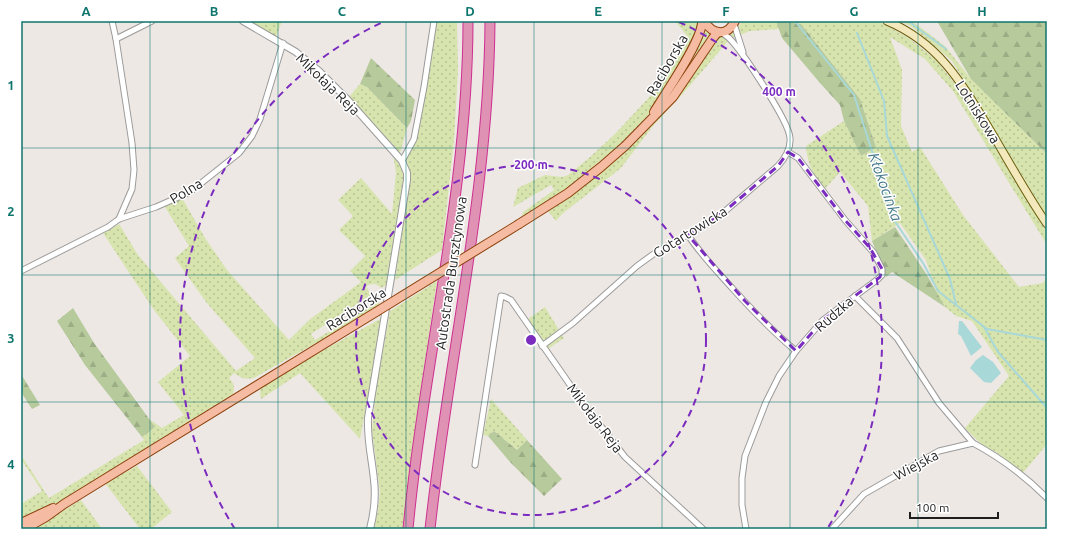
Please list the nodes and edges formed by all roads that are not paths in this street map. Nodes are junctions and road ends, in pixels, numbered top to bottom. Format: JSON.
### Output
{"nodes":[{"id":1,"x":112,"y":21,"type":"edge"},
{"id":2,"x":152,"y":21,"type":"edge"},
{"id":3,"x":243,"y":21,"type":"edge"},
{"id":4,"x":434,"y":21,"type":"edge"},
{"id":5,"x":468,"y":21,"type":"edge"},
{"id":6,"x":490,"y":21,"type":"edge"},
{"id":7,"x":703,"y":21,"type":"edge"},
{"id":8,"x":887,"y":21,"type":"edge"},
{"id":9,"x":734,"y":23,"type":"edge"},
{"id":10,"x":720,"y":32,"type":"junction"},
{"id":11,"x":116,"y":39,"type":"junction"},
{"id":12,"x":283,"y":43,"type":"junction"},
{"id":13,"x":744,"y":57,"type":"junction"},
{"id":14,"x":649,"y":120,"type":"junction"},
{"id":15,"x":788,"y":152,"type":"junction"},
{"id":16,"x":402,"y":161,"type":"junction"},
{"id":17,"x":119,"y":219,"type":"junction"},
{"id":18,"x":1047,"y":224,"type":"edge"},
{"id":19,"x":688,"y":235,"type":"junction"},
{"id":20,"x":21,"y":271,"type":"edge"},
{"id":21,"x":855,"y":296,"type":"junction"},
{"id":22,"x":542,"y":346,"type":"junction"},
{"id":23,"x":796,"y":351,"type":"junction"},
{"id":24,"x":973,"y":443,"type":"junction"},
{"id":25,"x":475,"y":465,"type":"dead end"},
{"id":26,"x":1047,"y":498,"type":"edge"},
{"id":27,"x":64,"y":504,"type":"junction"},
{"id":28,"x":21,"y":523,"type":"edge"},
{"id":29,"x":25,"y":529,"type":"edge"},
{"id":30,"x":370,"y":529,"type":"edge"},
{"id":31,"x":408,"y":529,"type":"edge"},
{"id":32,"x":430,"y":529,"type":"edge"},
{"id":33,"x":703,"y":529,"type":"edge"},
{"id":34,"x":746,"y":529,"type":"edge"},
{"id":35,"x":832,"y":529,"type":"edge"}],
"edges":[{"from":1,"to":11,"type":"street"},
{"from":2,"to":11,"type":"street"},
{"from":3,"to":12,"type":"street","name":"Mikołaja Reja"},
{"from":4,"to":16,"type":"street"},
{"from":5,"to":31,"type":"highway","name":"Autostrada Bursztynowa"},
{"from":6,"to":32,"type":"highway","name":"Autostrada Bursztynowa"},
{"from":7,"to":10,"type":"main road"},
{"from":7,"to":14,"type":"main road","name":"Raciborska"},
{"from":8,"to":18,"type":"main road","name":"Lotniskowa"},
{"from":9,"to":10,"type":"main road"},
{"from":9,"to":13,"type":"street"},
{"from":10,"to":13,"type":"street"},
{"from":10,"to":14,"type":"main road","name":"Raciborska"},
{"from":11,"to":17,"type":"street"},
{"from":12,"to":16,"type":"street","name":"Mikołaja Reja"},
{"from":12,"to":17,"type":"street","name":"Polna"},
{"from":13,"to":15,"type":"street"},
{"from":14,"to":27,"type":"main road","name":"Raciborska","bridge":true},
{"from":15,"to":19,"type":"street","name":"Gotartowicka"},
{"from":15,"to":21,"type":"street","name":"Rudzka"},
{"from":16,"to":30,"type":"street"},
{"from":17,"to":20,"type":"street","name":"Polna"},
{"from":19,"to":22,"type":"street","name":"Gotartowicka"},
{"from":19,"to":23,"type":"street"},
{"from":21,"to":23,"type":"street","name":"Rudzka"},
{"from":21,"to":24,"type":"street"},
{"from":22,"to":25,"type":"street","name":"Mikołaja Reja"},
{"from":22,"to":33,"type":"street","name":"Mikołaja Reja"},
{"from":23,"to":34,"type":"street","name":"Rudzka"},
{"from":24,"to":26,"type":"street"},
{"from":24,"to":35,"type":"street","name":"Wiejska"},
{"from":27,"to":28,"type":"main road","name":"Raciborska"},
{"from":27,"to":29,"type":"main road","name":"Raciborska"}]}
